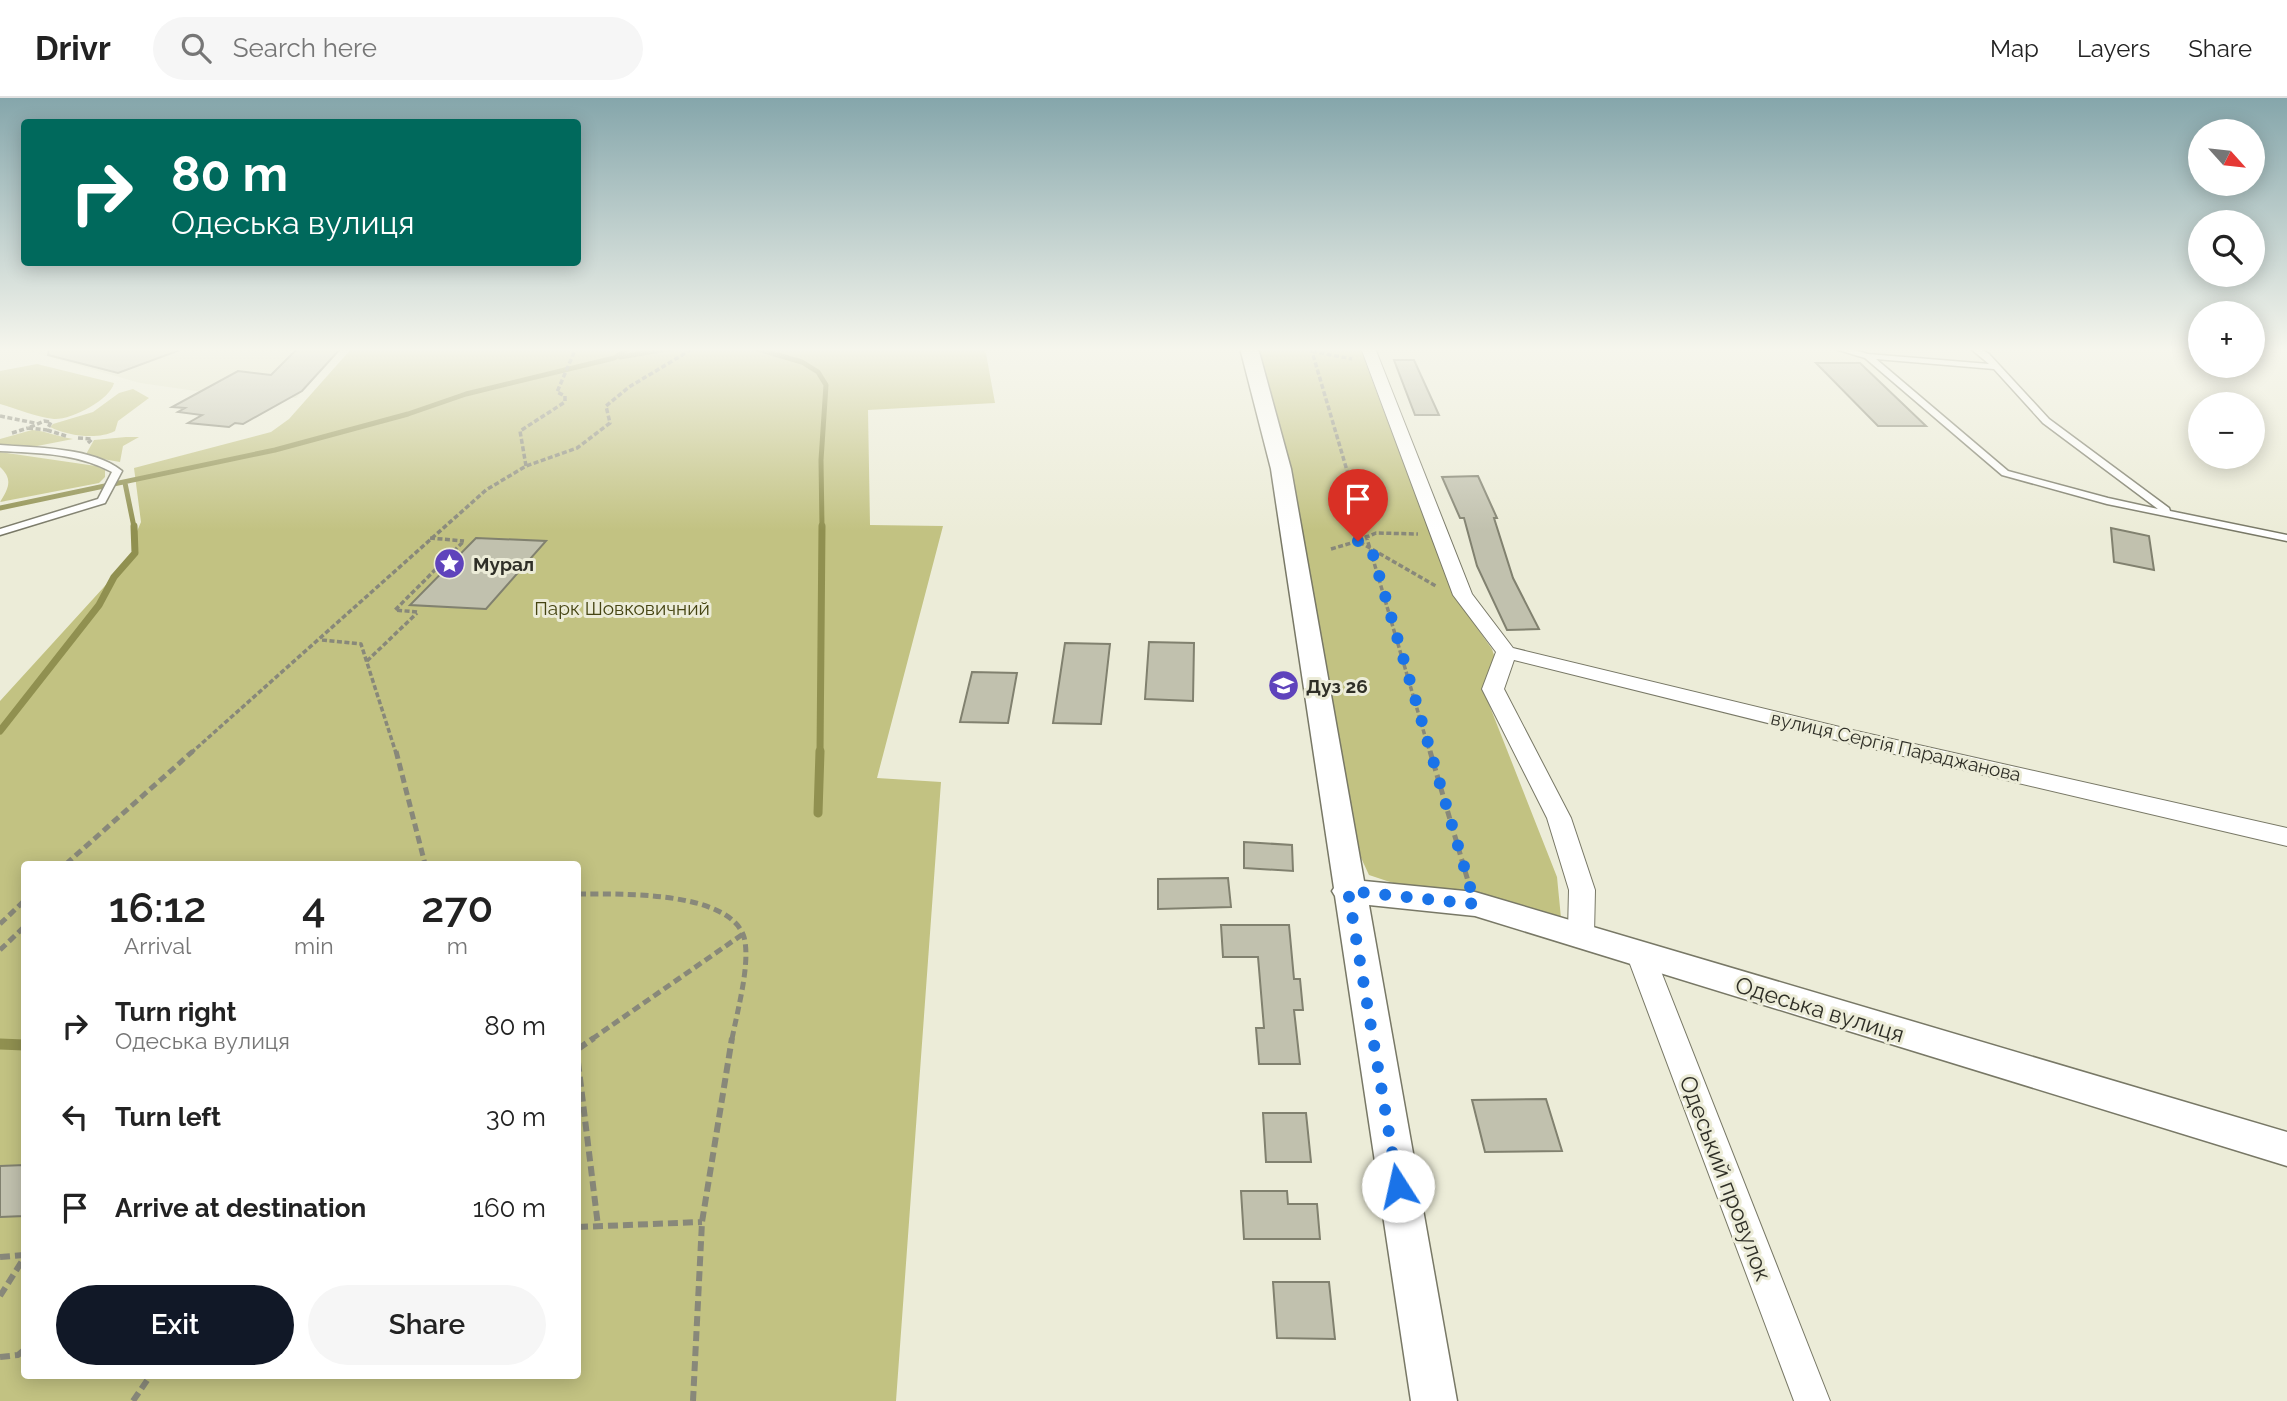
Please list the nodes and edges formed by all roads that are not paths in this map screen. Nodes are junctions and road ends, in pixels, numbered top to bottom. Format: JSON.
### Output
{"nodes":[{"id":1,"x":1265,"y":409,"type":"edge"},
{"id":2,"x":1391,"y":409,"type":"edge"},
{"id":3,"x":1930,"y":409,"type":"edge"},
{"id":4,"x":2035,"y":409,"type":"edge"},
{"id":5,"x":0,"y":448,"type":"edge"},
{"id":6,"x":2171,"y":513,"type":"junction"},
{"id":7,"x":0,"y":532,"type":"edge"},
{"id":8,"x":2287,"y":538,"type":"edge"},
{"id":9,"x":1506,"y":652,"type":"junction"},
{"id":10,"x":2287,"y":837,"type":"edge"},
{"id":11,"x":1348,"y":891,"type":"junction"},
{"id":12,"x":1578,"y":937,"type":"junction"},
{"id":13,"x":1641,"y":956,"type":"junction"},
{"id":14,"x":2287,"y":1149,"type":"edge"},
{"id":15,"x":1434,"y":1401,"type":"edge"},
{"id":16,"x":1812,"y":1401,"type":"edge"}],
"edges":[{"from":1,"to":11,"type":"street"},
{"from":2,"to":9,"type":"street"},
{"from":3,"to":6,"type":"lane"},
{"from":4,"to":6,"type":"lane"},
{"from":5,"to":7,"type":"lane"},
{"from":6,"to":8,"type":"lane"},
{"from":9,"to":10,"type":"street","name":"вулиця Сергія Параджанова"},
{"from":9,"to":12,"type":"street"},
{"from":11,"to":12,"type":"street","name":"Одеська вулиця"},
{"from":11,"to":15,"type":"street"},
{"from":12,"to":13,"type":"street","name":"Одеська вулиця"},
{"from":13,"to":14,"type":"street","name":"Одеська вулиця"},
{"from":13,"to":16,"type":"street","name":"Одеський провулок"}]}
